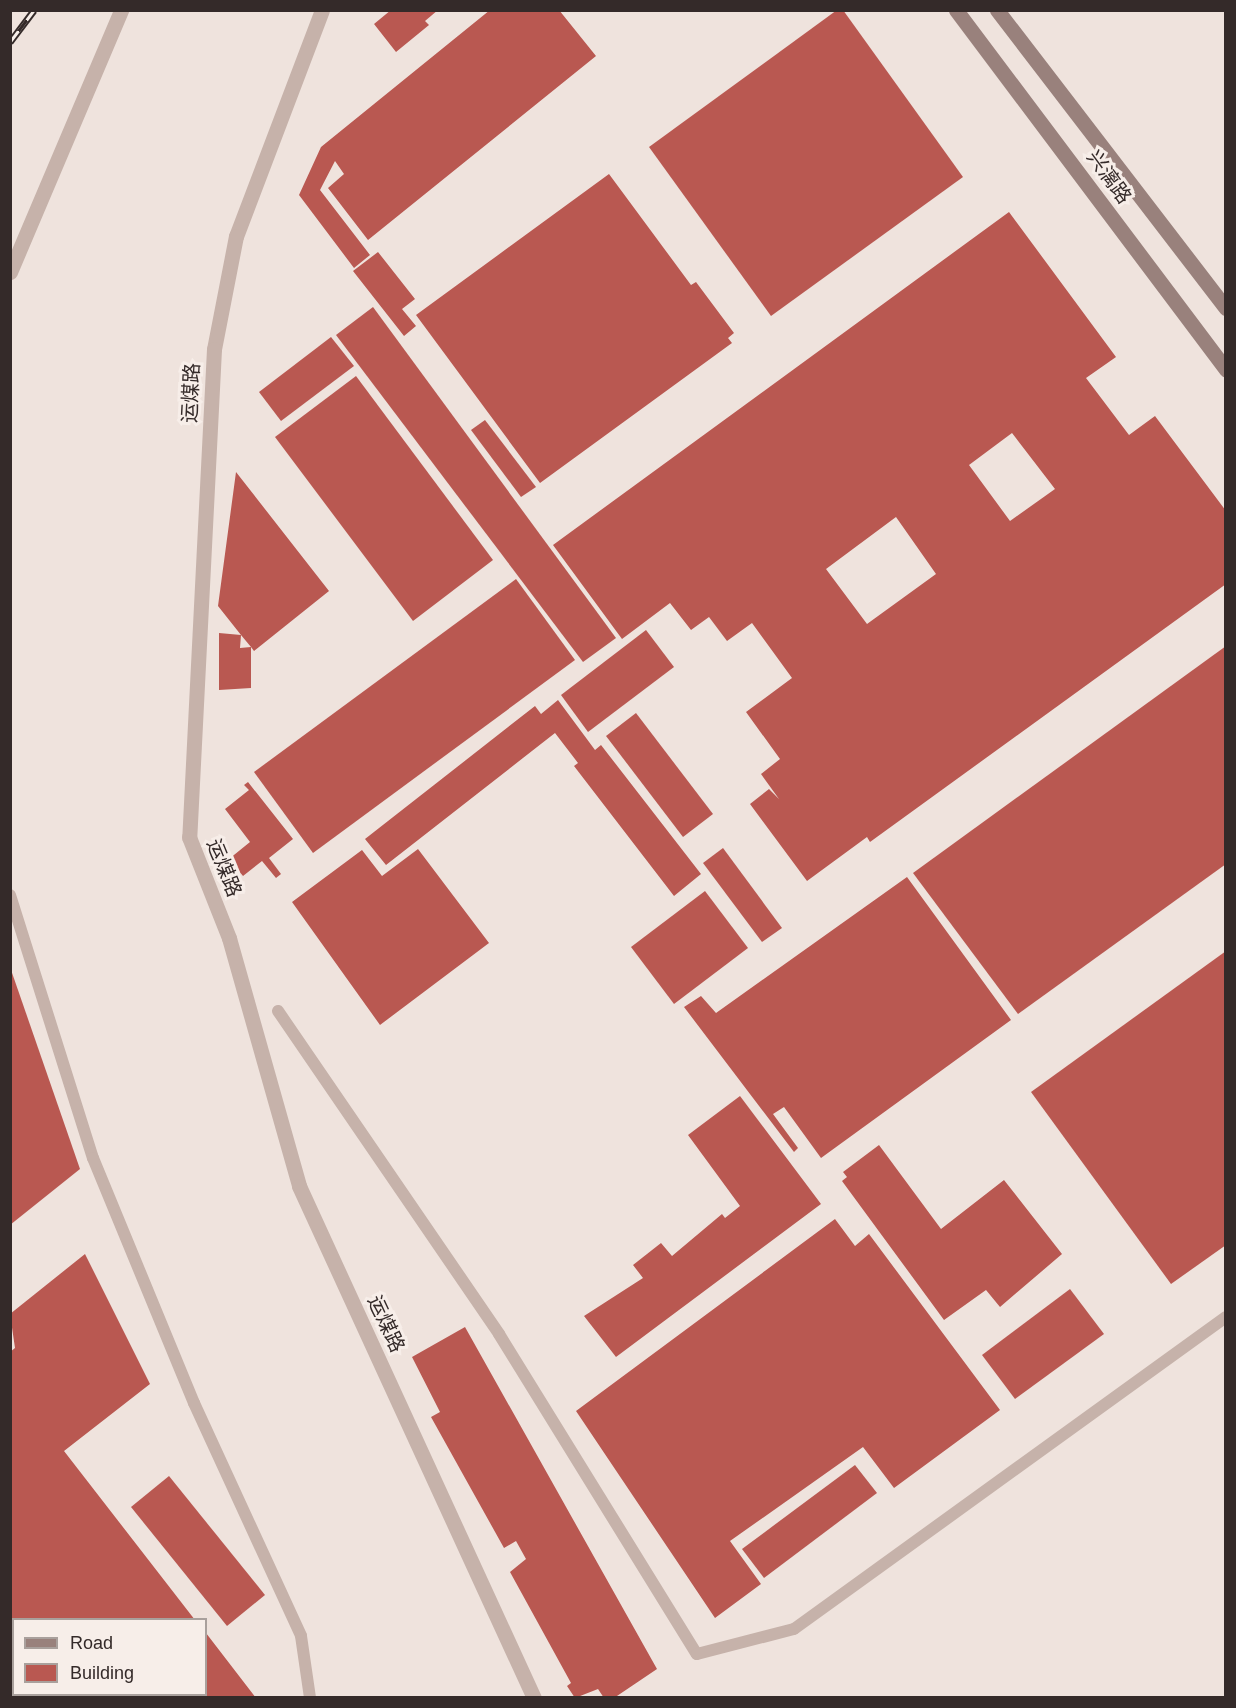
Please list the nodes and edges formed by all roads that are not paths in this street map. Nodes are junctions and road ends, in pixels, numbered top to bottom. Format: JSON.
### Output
{"nodes":[{"id":1,"x":121,"y":10,"type":"edge"},
{"id":2,"x":322,"y":10,"type":"edge"},
{"id":3,"x":956,"y":10,"type":"edge"},
{"id":4,"x":997,"y":10,"type":"edge"},
{"id":5,"x":10,"y":272,"type":"edge"},
{"id":6,"x":1226,"y":308,"type":"edge"},
{"id":7,"x":1226,"y":370,"type":"edge"},
{"id":8,"x":10,"y":895,"type":"edge"},
{"id":9,"x":278,"y":1011,"type":"dead end"},
{"id":10,"x":1226,"y":1317,"type":"edge"},
{"id":11,"x":310,"y":1698,"type":"edge"},
{"id":12,"x":534,"y":1698,"type":"edge"}],
"edges":[{"from":1,"to":5,"type":"street"},
{"from":2,"to":12,"type":"street","name":"运煤路"},
{"from":3,"to":7,"type":"street","name":"兴漓路"},
{"from":4,"to":6,"type":"street","name":"兴漓路"},
{"from":8,"to":11,"type":"lane"},
{"from":9,"to":10,"type":"lane"}]}
